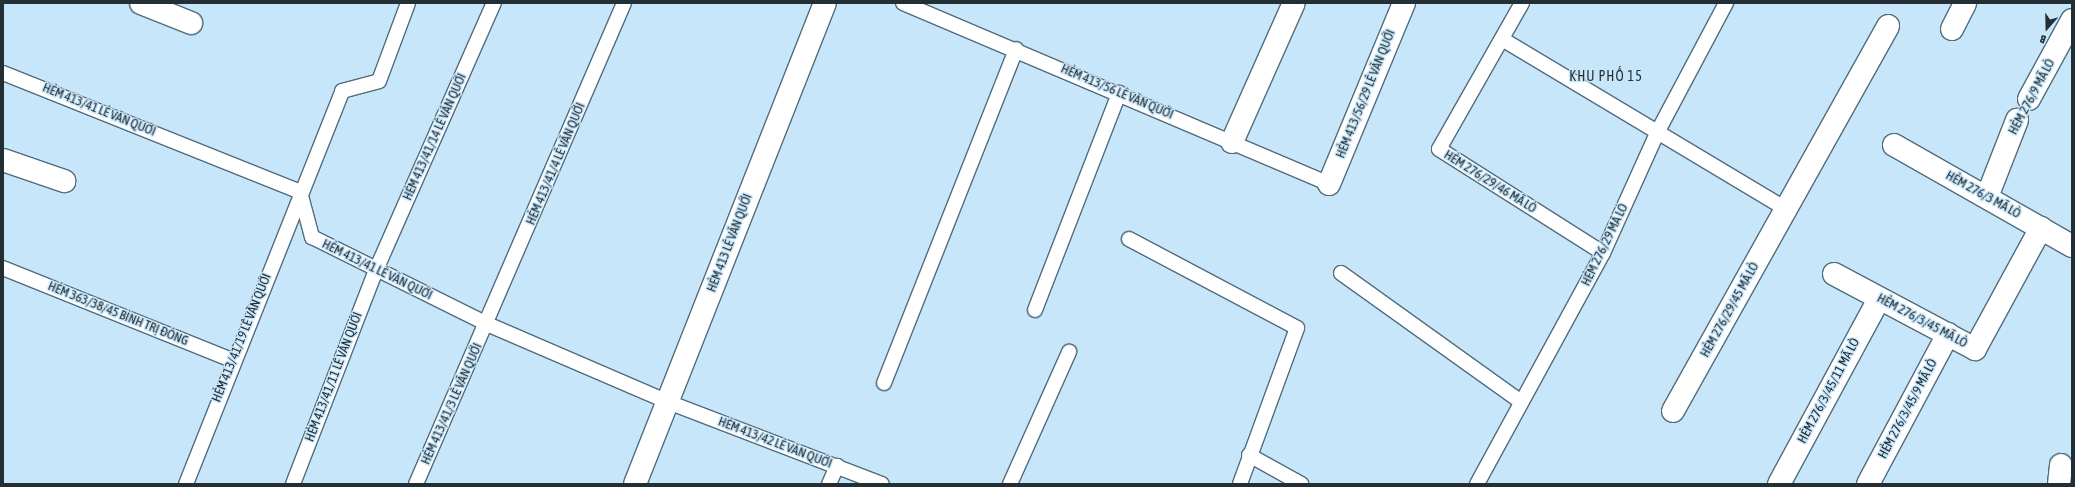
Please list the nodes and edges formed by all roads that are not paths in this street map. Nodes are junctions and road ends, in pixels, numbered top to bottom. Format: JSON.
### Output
{"nodes":[{"id":1,"x":141,"y":3,"type":"edge"},
{"id":2,"x":408,"y":3,"type":"edge"},
{"id":3,"x":494,"y":3,"type":"edge"},
{"id":4,"x":624,"y":3,"type":"edge"},
{"id":5,"x":825,"y":3,"type":"edge"},
{"id":6,"x":903,"y":3,"type":"edge"},
{"id":7,"x":1294,"y":3,"type":"edge"},
{"id":8,"x":1404,"y":3,"type":"edge"},
{"id":9,"x":1522,"y":3,"type":"edge"},
{"id":10,"x":1726,"y":3,"type":"edge"},
{"id":11,"x":1965,"y":3,"type":"edge"},
{"id":12,"x":2072,"y":20,"type":"edge"},
{"id":13,"x":191,"y":23,"type":"dead end"},
{"id":14,"x":1888,"y":26,"type":"dead end"},
{"id":15,"x":1952,"y":29,"type":"dead end"},
{"id":16,"x":1502,"y":39,"type":"junction"},
{"id":17,"x":1016,"y":49,"type":"junction"},
{"id":18,"x":3,"y":73,"type":"edge"},
{"id":19,"x":1119,"y":93,"type":"junction"},
{"id":20,"x":2029,"y":99,"type":"joint"},
{"id":21,"x":2017,"y":120,"type":"joint"},
{"id":22,"x":1658,"y":131,"type":"junction"},
{"id":23,"x":1232,"y":142,"type":"junction"},
{"id":24,"x":1894,"y":145,"type":"dead end"},
{"id":25,"x":3,"y":160,"type":"edge"},
{"id":26,"x":64,"y":181,"type":"dead end"},
{"id":27,"x":1329,"y":184,"type":"joint"},
{"id":28,"x":300,"y":192,"type":"junction"},
{"id":29,"x":1987,"y":197,"type":"junction"},
{"id":30,"x":1786,"y":209,"type":"junction"},
{"id":31,"x":2041,"y":228,"type":"junction"},
{"id":32,"x":1129,"y":239,"type":"dead end"},
{"id":33,"x":2072,"y":246,"type":"edge"},
{"id":34,"x":1603,"y":253,"type":"junction"},
{"id":35,"x":3,"y":268,"type":"edge"},
{"id":36,"x":376,"y":270,"type":"junction"},
{"id":37,"x":1342,"y":274,"type":"dead end"},
{"id":38,"x":1834,"y":274,"type":"dead end"},
{"id":39,"x":1878,"y":299,"type":"junction"},
{"id":40,"x":1035,"y":310,"type":"dead end"},
{"id":41,"x":487,"y":324,"type":"junction"},
{"id":42,"x":1948,"y":334,"type":"junction"},
{"id":43,"x":1069,"y":352,"type":"dead end"},
{"id":44,"x":232,"y":360,"type":"junction"},
{"id":45,"x":884,"y":384,"type":"dead end"},
{"id":46,"x":668,"y":402,"type":"junction"},
{"id":47,"x":1521,"y":402,"type":"junction"},
{"id":48,"x":1673,"y":411,"type":"dead end"},
{"id":49,"x":1249,"y":455,"type":"junction"},
{"id":50,"x":836,"y":466,"type":"junction"},
{"id":51,"x":186,"y":484,"type":"edge"},
{"id":52,"x":293,"y":484,"type":"edge"},
{"id":53,"x":416,"y":484,"type":"edge"},
{"id":54,"x":635,"y":484,"type":"edge"},
{"id":55,"x":829,"y":484,"type":"edge"},
{"id":56,"x":882,"y":484,"type":"edge"},
{"id":57,"x":1010,"y":484,"type":"edge"},
{"id":58,"x":1240,"y":484,"type":"edge"},
{"id":59,"x":1301,"y":484,"type":"edge"},
{"id":60,"x":1477,"y":484,"type":"edge"},
{"id":61,"x":1779,"y":484,"type":"edge"},
{"id":62,"x":1868,"y":484,"type":"edge"}],
"edges":[{"from":1,"to":13,"type":"street"},
{"from":2,"to":28,"type":"lane","name":"HẺM 413/41/19 LÊ VĂN QUỚI"},
{"from":3,"to":36,"type":"lane","name":"HẺM 413/41/14 LÊ VĂN QUỚI"},
{"from":4,"to":41,"type":"lane","name":"HẺM 413/41/4 LÊ VĂN QUỚI"},
{"from":5,"to":46,"type":"street","name":"HẺM 413 LÊ VĂN QUỚI"},
{"from":6,"to":17,"type":"lane","name":"HẺM 413/56 LÊ VĂN QUỚI"},
{"from":7,"to":23,"type":"street"},
{"from":8,"to":27,"type":"street","name":"HẺM 413/56/29 LÊ VĂN QUỚI"},
{"from":9,"to":16,"type":"lane","name":"HẺM 276/29/46 MÃ LÒ"},
{"from":10,"to":22,"type":"lane","name":"HẺM 276/29 MÃ LÒ"},
{"from":11,"to":15,"type":"street"},
{"from":12,"to":20,"type":"street","name":"HẺM 276/9 MÃ LÒ"},
{"from":14,"to":30,"type":"street","name":"HẺM 276/29/45 MÃ LÒ"},
{"from":16,"to":22,"type":"lane"},
{"from":16,"to":34,"type":"lane","name":"HẺM 276/29/46 MÃ LÒ"},
{"from":17,"to":19,"type":"lane","name":"HẺM 413/56 LÊ VĂN QUỚI"},
{"from":17,"to":45,"type":"lane"},
{"from":18,"to":28,"type":"lane","name":"HẺM 413/41 LÊ VĂN QUỚI"},
{"from":19,"to":23,"type":"lane","name":"HẺM 413/56 LÊ VĂN QUỚI"},
{"from":19,"to":40,"type":"lane"},
{"from":20,"to":21,"type":"lane","name":"HẺM 276/9 MÃ LÒ"},
{"from":21,"to":29,"type":"street","name":"HẺM 276/9 MÃ LÒ"},
{"from":22,"to":30,"type":"lane"},
{"from":22,"to":34,"type":"lane","name":"HẺM 276/29 MÃ LÒ"},
{"from":23,"to":27,"type":"lane","name":"HẺM 413/56 LÊ VĂN QUỚI"},
{"from":24,"to":29,"type":"street","name":"HẺM 276/3 MÃ LÒ"},
{"from":25,"to":26,"type":"street"},
{"from":28,"to":36,"type":"lane","name":"HẺM 413/41 LÊ VĂN QUỚI"},
{"from":28,"to":44,"type":"lane","name":"HẺM 413/41/19 LÊ VĂN QUỚI"},
{"from":29,"to":31,"type":"street","name":"HẺM 276/3 MÃ LÒ"},
{"from":30,"to":48,"type":"street","name":"HẺM 276/29/45 MÃ LÒ"},
{"from":31,"to":33,"type":"street","name":"HẺM 276/3 MÃ LÒ"},
{"from":31,"to":42,"type":"street","name":"HẺM 276/3/45 MÃ LÒ"},
{"from":32,"to":49,"type":"lane"},
{"from":34,"to":47,"type":"lane","name":"HẺM 276/29 MÃ LÒ"},
{"from":35,"to":44,"type":"lane","name":"HẺM 363/38/45 BÌNH TRỊ ĐÔNG"},
{"from":36,"to":41,"type":"lane","name":"HẺM 413/41 LÊ VĂN QUỚI"},
{"from":36,"to":52,"type":"lane","name":"HẺM 413/41/11 LÊ VĂN QUỚI"},
{"from":37,"to":47,"type":"lane"},
{"from":38,"to":39,"type":"street","name":"HẺM 276/3/45 MÃ LÒ"},
{"from":39,"to":42,"type":"street","name":"HẺM 276/3/45 MÃ LÒ"},
{"from":39,"to":61,"type":"street","name":"HẺM 276/3/45/11 MÃ LÒ"},
{"from":41,"to":46,"type":"lane","name":"HẺM 413/41 LÊ VĂN QUỚI"},
{"from":41,"to":53,"type":"lane","name":"HẺM 413/41/3 LÊ VĂN QUỚI"},
{"from":42,"to":62,"type":"street","name":"HẺM 276/3/45/9 MÃ LÒ"},
{"from":43,"to":57,"type":"lane"},
{"from":44,"to":51,"type":"lane","name":"HẺM 413/41/19 LÊ VĂN QUỚI"},
{"from":46,"to":50,"type":"lane","name":"HẺM 413/42 LÊ VĂN QUỚI"},
{"from":46,"to":54,"type":"street","name":"HẺM 413 LÊ VĂN QUỚI"},
{"from":47,"to":60,"type":"lane","name":"HẺM 276/29 MÃ LÒ"},
{"from":49,"to":58,"type":"lane"},
{"from":49,"to":59,"type":"lane"},
{"from":50,"to":55,"type":"lane"},
{"from":50,"to":56,"type":"lane","name":"HẺM 413/42 LÊ VĂN QUỚI"}]}
